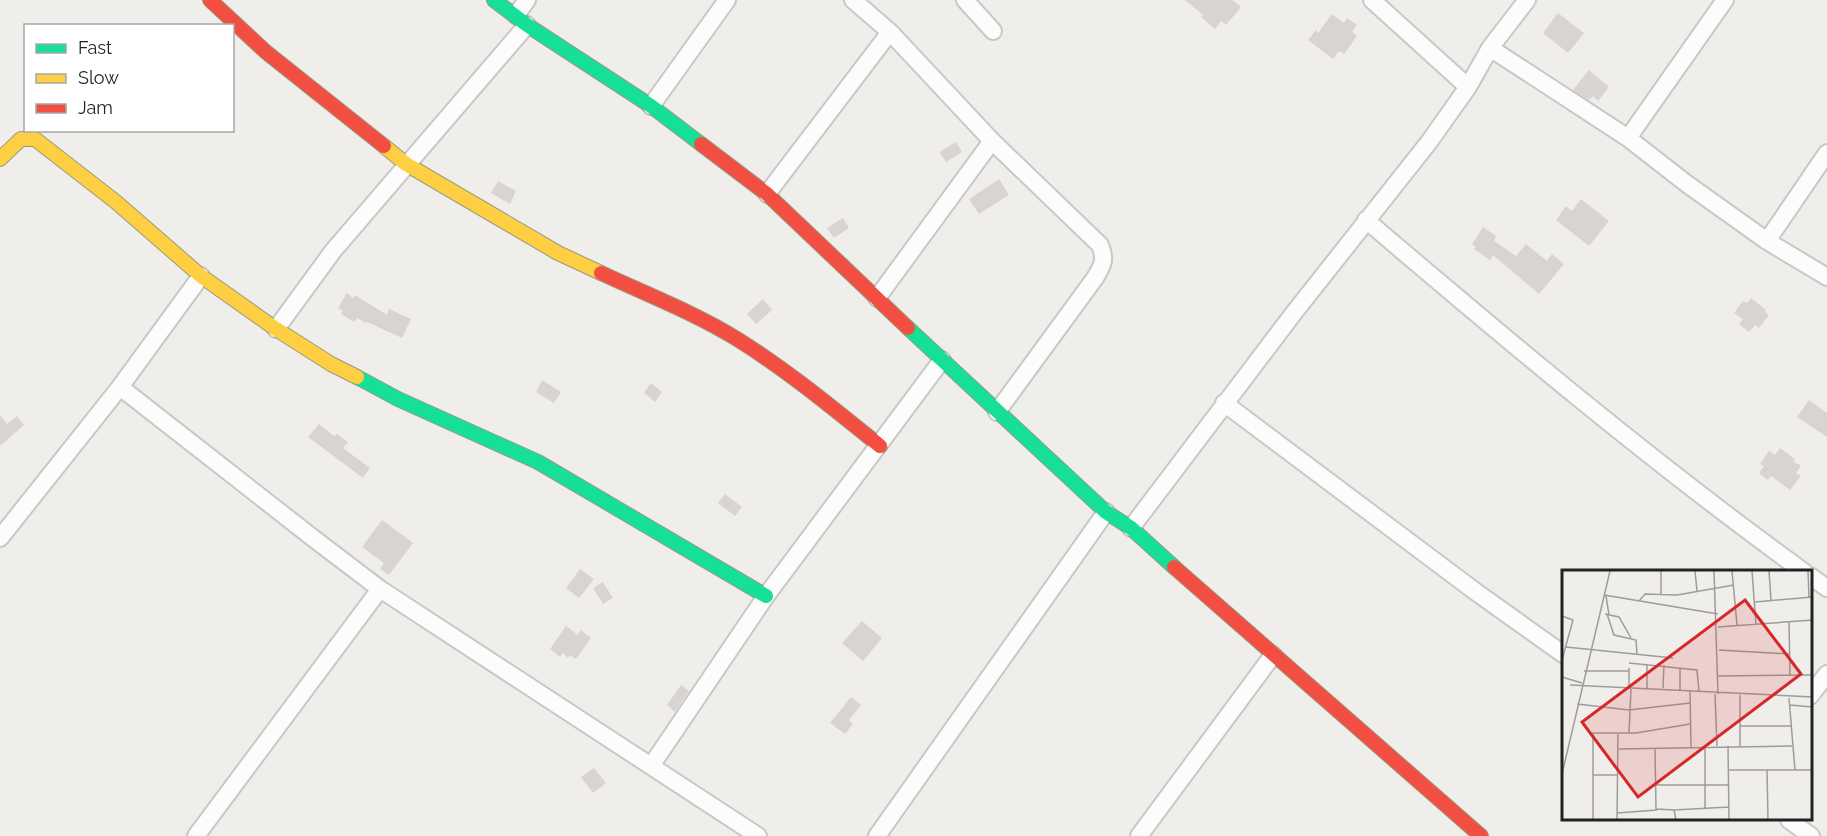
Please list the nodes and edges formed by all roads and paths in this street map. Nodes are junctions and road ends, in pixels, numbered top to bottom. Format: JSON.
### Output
{"nodes":[{"id":1,"x":210,"y":0,"type":"edge"},
{"id":2,"x":494,"y":0,"type":"edge"},
{"id":3,"x":527,"y":0,"type":"edge"},
{"id":4,"x":727,"y":0,"type":"edge"},
{"id":5,"x":853,"y":0,"type":"edge"},
{"id":6,"x":965,"y":0,"type":"edge"},
{"id":7,"x":1372,"y":0,"type":"edge"},
{"id":8,"x":1527,"y":0,"type":"edge"},
{"id":9,"x":1725,"y":0,"type":"edge"},
{"id":10,"x":522,"y":20,"type":"junction"},
{"id":11,"x":993,"y":31,"type":"dead end"},
{"id":12,"x":890,"y":32,"type":"junction"},
{"id":13,"x":1490,"y":48,"type":"junction"},
{"id":14,"x":1468,"y":87,"type":"junction"},
{"id":15,"x":651,"y":106,"type":"junction"},
{"id":16,"x":1629,"y":138,"type":"junction"},
{"id":17,"x":992,"y":141,"type":"junction"},
{"id":18,"x":1827,"y":153,"type":"edge"},
{"id":19,"x":0,"y":159,"type":"edge"},
{"id":20,"x":406,"y":164,"type":"junction"},
{"id":21,"x":767,"y":194,"type":"junction"},
{"id":22,"x":1366,"y":220,"type":"junction"},
{"id":23,"x":1767,"y":241,"type":"junction"},
{"id":24,"x":201,"y":276,"type":"junction"},
{"id":25,"x":1827,"y":277,"type":"edge"},
{"id":26,"x":877,"y":298,"type":"junction"},
{"id":27,"x":276,"y":329,"type":"junction"},
{"id":28,"x":942,"y":360,"type":"junction"},
{"id":29,"x":120,"y":387,"type":"junction"},
{"id":30,"x":1224,"y":404,"type":"junction"},
{"id":31,"x":997,"y":412,"type":"junction"},
{"id":32,"x":879,"y":446,"type":"junction"},
{"id":33,"x":1106,"y":512,"type":"junction"},
{"id":34,"x":1131,"y":528,"type":"junction"},
{"id":35,"x":0,"y":538,"type":"edge"},
{"id":36,"x":1801,"y":570,"type":"edge"},
{"id":37,"x":1812,"y":577,"type":"edge"},
{"id":38,"x":1827,"y":588,"type":"edge"},
{"id":39,"x":380,"y":589,"type":"junction"},
{"id":40,"x":766,"y":596,"type":"junction"},
{"id":41,"x":1562,"y":653,"type":"edge"},
{"id":42,"x":1273,"y":655,"type":"junction"},
{"id":43,"x":1827,"y":674,"type":"edge"},
{"id":44,"x":1812,"y":693,"type":"edge"},
{"id":45,"x":651,"y":766,"type":"junction"},
{"id":46,"x":1792,"y":821,"type":"edge"},
{"id":47,"x":751,"y":834,"type":"edge"},
{"id":48,"x":196,"y":836,"type":"edge"},
{"id":49,"x":877,"y":836,"type":"edge"},
{"id":50,"x":1139,"y":836,"type":"edge"},
{"id":51,"x":1481,"y":836,"type":"edge"},
{"id":52,"x":1811,"y":836,"type":"edge"}],
"edges":[{"from":1,"to":20,"type":"street"},
{"from":2,"to":10,"type":"street"},
{"from":3,"to":10,"type":"street"},
{"from":4,"to":15,"type":"street"},
{"from":5,"to":12,"type":"street"},
{"from":6,"to":11,"type":"street"},
{"from":7,"to":14,"type":"street"},
{"from":8,"to":13,"type":"street"},
{"from":9,"to":16,"type":"street"},
{"from":10,"to":15,"type":"street"},
{"from":10,"to":20,"type":"street"},
{"from":12,"to":17,"type":"street"},
{"from":12,"to":21,"type":"street"},
{"from":13,"to":14,"type":"street"},
{"from":13,"to":16,"type":"street"},
{"from":14,"to":22,"type":"street"},
{"from":15,"to":21,"type":"street"},
{"from":16,"to":23,"type":"street"},
{"from":17,"to":26,"type":"street"},
{"from":17,"to":31,"type":"street"},
{"from":18,"to":23,"type":"street"},
{"from":19,"to":24,"type":"street"},
{"from":20,"to":27,"type":"street"},
{"from":20,"to":32,"type":"street"},
{"from":21,"to":26,"type":"street"},
{"from":22,"to":30,"type":"street"},
{"from":22,"to":36,"type":"street"},
{"from":23,"to":25,"type":"street"},
{"from":24,"to":27,"type":"street"},
{"from":24,"to":29,"type":"street"},
{"from":26,"to":28,"type":"street"},
{"from":27,"to":40,"type":"street"},
{"from":28,"to":31,"type":"street"},
{"from":28,"to":32,"type":"street"},
{"from":29,"to":35,"type":"street"},
{"from":29,"to":39,"type":"street"},
{"from":30,"to":34,"type":"street"},
{"from":30,"to":41,"type":"street"},
{"from":31,"to":33,"type":"street"},
{"from":32,"to":40,"type":"street"},
{"from":33,"to":34,"type":"street"},
{"from":33,"to":49,"type":"street"},
{"from":34,"to":42,"type":"street"},
{"from":37,"to":38,"type":"street"},
{"from":39,"to":45,"type":"street"},
{"from":39,"to":48,"type":"street"},
{"from":40,"to":45,"type":"street"},
{"from":42,"to":50,"type":"street"},
{"from":42,"to":51,"type":"street"},
{"from":43,"to":44,"type":"street"},
{"from":45,"to":47,"type":"street"},
{"from":46,"to":52,"type":"street"}]}
